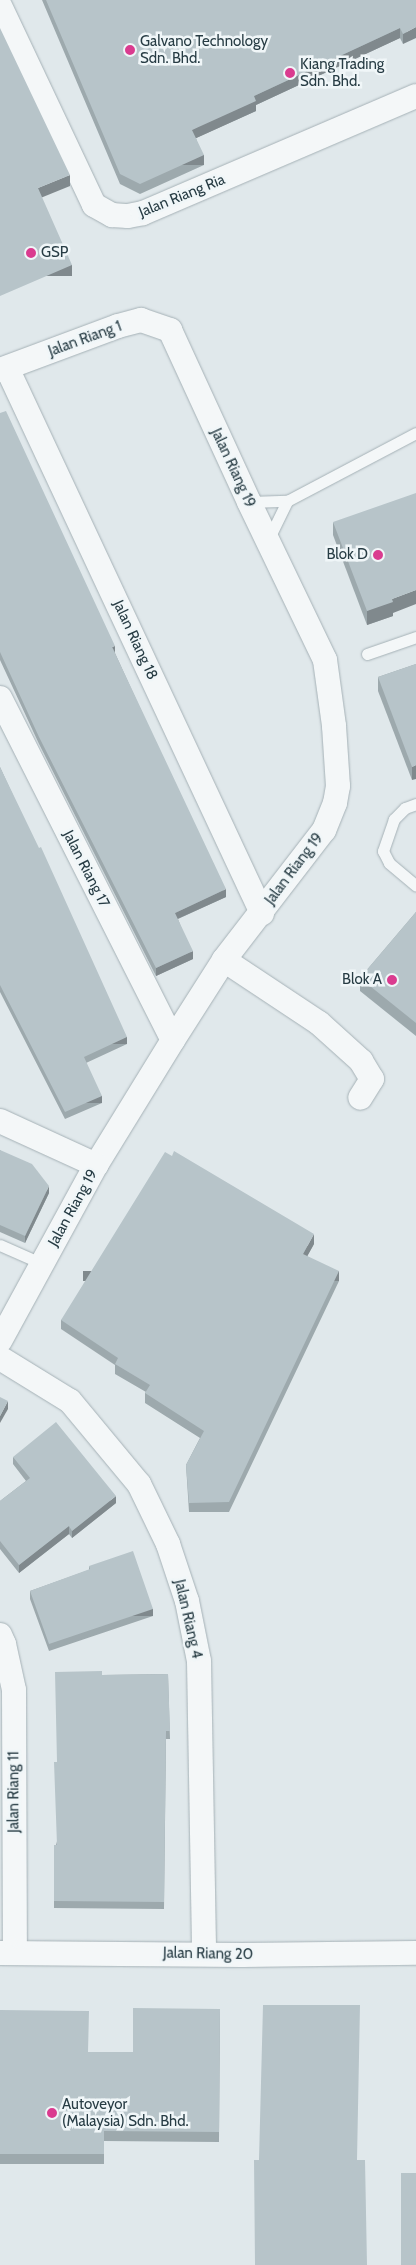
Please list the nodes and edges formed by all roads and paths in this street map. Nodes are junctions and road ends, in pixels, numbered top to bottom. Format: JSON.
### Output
{"nodes":[{"id":1,"x":0,"y":6,"type":"edge"},
{"id":2,"x":416,"y":96,"type":"edge"},
{"id":3,"x":170,"y":330,"type":"joint"},
{"id":4,"x":4,"y":369,"type":"edge"},
{"id":5,"x":416,"y":433,"type":"edge"},
{"id":6,"x":287,"y":501,"type":"junction"},
{"id":7,"x":248,"y":502,"type":"junction"},
{"id":8,"x":280,"y":564,"type":"junction"},
{"id":9,"x":416,"y":637,"type":"edge"},
{"id":10,"x":367,"y":654,"type":"dead end"},
{"id":11,"x":0,"y":698,"type":"edge"},
{"id":12,"x":416,"y":804,"type":"edge"},
{"id":13,"x":416,"y":886,"type":"edge"},
{"id":14,"x":262,"y":913,"type":"junction"},
{"id":15,"x":224,"y":960,"type":"junction"},
{"id":16,"x":173,"y":1040,"type":"junction"},
{"id":17,"x":360,"y":1098,"type":"dead end"},
{"id":18,"x":0,"y":1121,"type":"edge"},
{"id":19,"x":96,"y":1165,"type":"junction"},
{"id":20,"x":0,"y":1245,"type":"edge"},
{"id":21,"x":43,"y":1264,"type":"junction"},
{"id":22,"x":0,"y":1341,"type":"edge"},
{"id":23,"x":0,"y":1358,"type":"edge"},
{"id":24,"x":0,"y":1635,"type":"edge"},
{"id":25,"x":8,"y":1952,"type":"edge"},
{"id":26,"x":204,"y":1953,"type":"junction"},
{"id":27,"x":416,"y":1953,"type":"edge"}],
"edges":[{"from":1,"to":2,"type":"street","name":"Jalan Riang Ria"},
{"from":3,"to":4,"type":"street","name":"Jalan Riang 1"},
{"from":3,"to":7,"type":"street","name":"Jalan Riang 19"},
{"from":4,"to":14,"type":"street","name":"Jalan Riang 18"},
{"from":5,"to":6,"type":"lane"},
{"from":6,"to":7,"type":"lane"},
{"from":6,"to":8,"type":"lane"},
{"from":7,"to":8,"type":"street","name":"Jalan Riang 19"},
{"from":8,"to":14,"type":"street","name":"Jalan Riang 19"},
{"from":9,"to":10,"type":"lane"},
{"from":11,"to":16,"type":"street","name":"Jalan Riang 17"},
{"from":12,"to":13,"type":"lane"},
{"from":14,"to":15,"type":"street","name":"Jalan Riang 19"},
{"from":15,"to":16,"type":"street","name":"Jalan Riang 19"},
{"from":15,"to":17,"type":"street"},
{"from":16,"to":19,"type":"street","name":"Jalan Riang 19"},
{"from":18,"to":19,"type":"street"},
{"from":19,"to":21,"type":"street","name":"Jalan Riang 19"},
{"from":20,"to":21,"type":"lane"},
{"from":21,"to":22,"type":"street","name":"Jalan Riang 19"},
{"from":23,"to":26,"type":"street","name":"Jalan Riang 4"},
{"from":24,"to":25,"type":"street","name":"Jalan Riang 11"},
{"from":25,"to":26,"type":"street","name":"Jalan Riang 20"},
{"from":26,"to":27,"type":"street","name":"Jalan Riang 20"}]}
